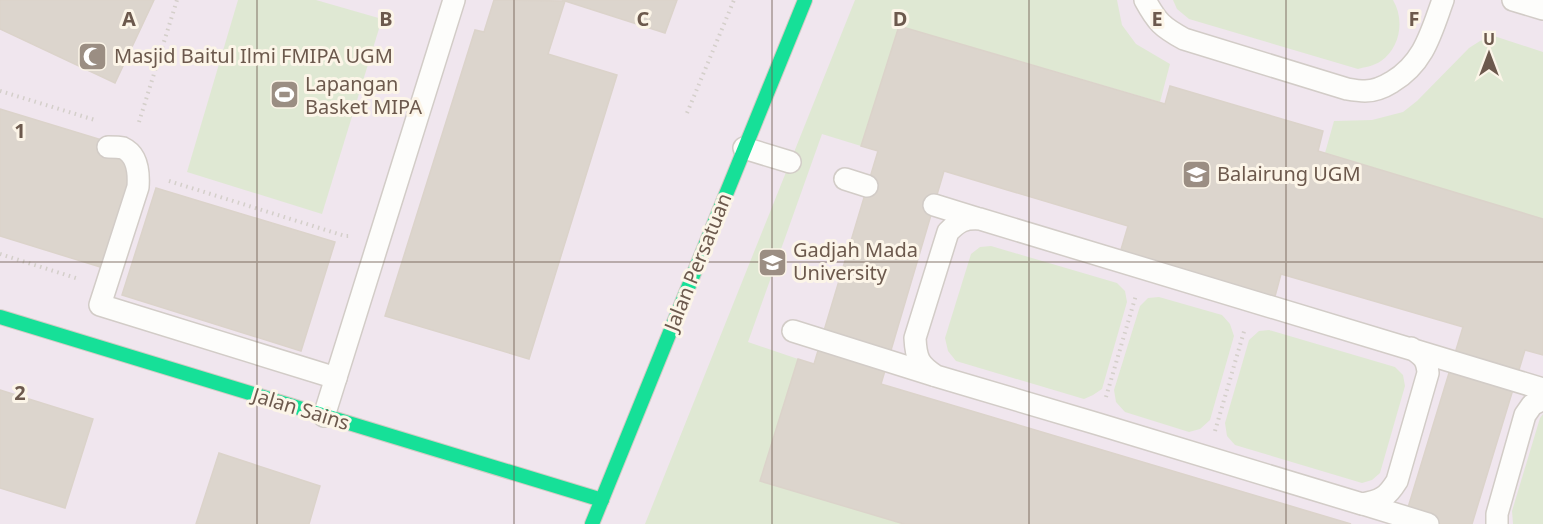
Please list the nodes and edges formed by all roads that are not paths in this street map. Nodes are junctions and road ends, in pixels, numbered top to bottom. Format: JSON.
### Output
{"nodes":[{"id":1,"x":454,"y":0,"type":"edge"},
{"id":2,"x":805,"y":0,"type":"edge"},
{"id":3,"x":1145,"y":0,"type":"edge"},
{"id":4,"x":1443,"y":0,"type":"edge"},
{"id":5,"x":1513,"y":0,"type":"edge"},
{"id":6,"x":1543,"y":9,"type":"edge"},
{"id":7,"x":108,"y":147,"type":"dead end"},
{"id":8,"x":744,"y":148,"type":"junction"},
{"id":9,"x":790,"y":162,"type":"dead end"},
{"id":10,"x":845,"y":179,"type":"dead end"},
{"id":11,"x":867,"y":186,"type":"dead end"},
{"id":12,"x":934,"y":206,"type":"dead end"},
{"id":13,"x":980,"y":219,"type":"junction"},
{"id":14,"x":0,"y":317,"type":"edge"},
{"id":15,"x":793,"y":330,"type":"dead end"},
{"id":16,"x":1411,"y":348,"type":"junction"},
{"id":17,"x":936,"y":376,"type":"junction"},
{"id":18,"x":336,"y":378,"type":"junction"},
{"id":19,"x":1543,"y":388,"type":"edge"},
{"id":20,"x":1543,"y":399,"type":"edge"},
{"id":21,"x":324,"y":416,"type":"junction"},
{"id":22,"x":602,"y":500,"type":"junction"},
{"id":23,"x":1362,"y":504,"type":"junction"},
{"id":24,"x":592,"y":524,"type":"edge"},
{"id":25,"x":1428,"y":524,"type":"edge"},
{"id":26,"x":1497,"y":524,"type":"edge"}],
"edges":[{"from":1,"to":18,"type":"lane"},
{"from":2,"to":8,"type":"street","name":"Jalan Persatuan"},
{"from":3,"to":4,"type":"lane"},
{"from":5,"to":6,"type":"lane"},
{"from":7,"to":18,"type":"lane"},
{"from":8,"to":9,"type":"lane"},
{"from":8,"to":22,"type":"street","name":"Jalan Persatuan"},
{"from":10,"to":11,"type":"lane"},
{"from":12,"to":13,"type":"lane"},
{"from":13,"to":16,"type":"lane"},
{"from":13,"to":17,"type":"lane"},
{"from":14,"to":21,"type":"street","name":"Jalan Sains"},
{"from":15,"to":17,"type":"lane"},
{"from":16,"to":19,"type":"lane"},
{"from":16,"to":23,"type":"lane"},
{"from":17,"to":23,"type":"lane"},
{"from":18,"to":21,"type":"lane"},
{"from":20,"to":26,"type":"lane"},
{"from":21,"to":22,"type":"street","name":"Jalan Sains"},
{"from":22,"to":24,"type":"street","name":"Jalan Persatuan"},
{"from":23,"to":25,"type":"lane"}]}
